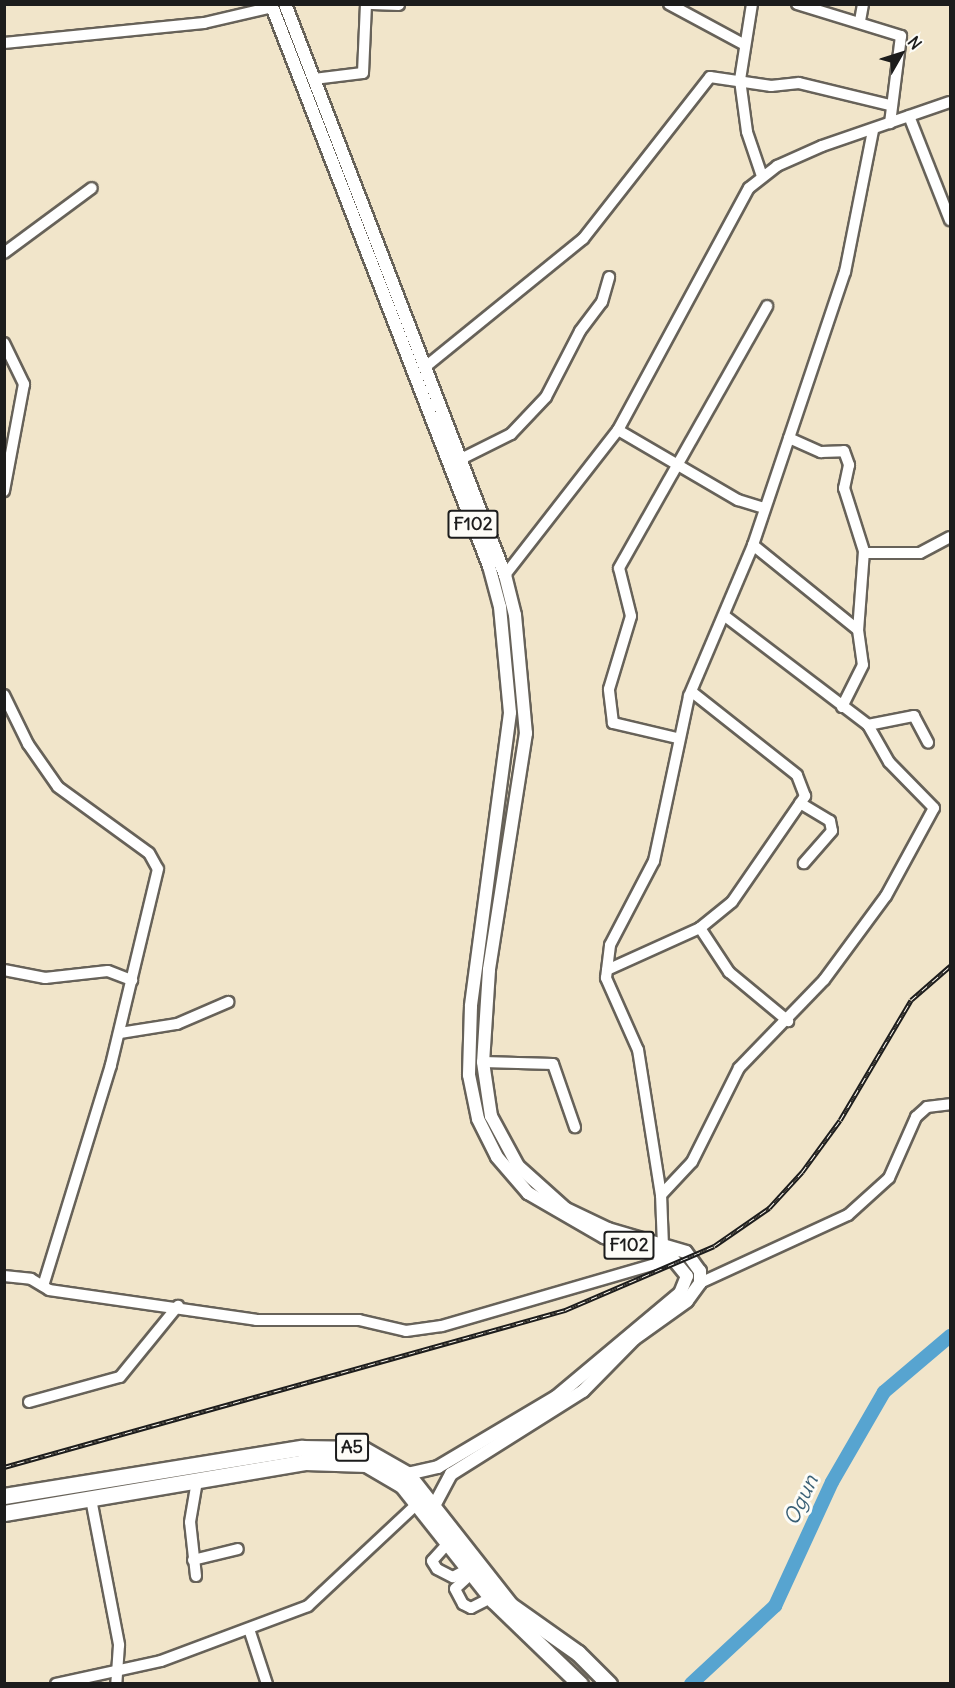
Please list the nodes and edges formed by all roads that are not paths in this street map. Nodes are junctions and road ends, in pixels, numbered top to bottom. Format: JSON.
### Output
{"nodes":[{"id":1,"x":285,"y":4,"type":"edge"},
{"id":2,"x":366,"y":4,"type":"edge"},
{"id":3,"x":372,"y":4,"type":"edge"},
{"id":4,"x":669,"y":4,"type":"edge"},
{"id":5,"x":752,"y":4,"type":"edge"},
{"id":6,"x":797,"y":4,"type":"edge"},
{"id":7,"x":863,"y":4,"type":"edge"},
{"id":8,"x":399,"y":5,"type":"edge"},
{"id":9,"x":271,"y":6,"type":"edge"},
{"id":10,"x":860,"y":21,"type":"junction"},
{"id":11,"x":4,"y":44,"type":"edge"},
{"id":12,"x":743,"y":44,"type":"junction"},
{"id":13,"x":314,"y":78,"type":"junction"},
{"id":14,"x":740,"y":80,"type":"junction"},
{"id":15,"x":951,"y":102,"type":"edge"},
{"id":16,"x":890,"y":105,"type":"junction"},
{"id":17,"x":909,"y":116,"type":"junction"},
{"id":18,"x":890,"y":123,"type":"junction"},
{"id":19,"x":873,"y":130,"type":"junction"},
{"id":20,"x":762,"y":176,"type":"junction"},
{"id":21,"x":92,"y":188,"type":"dead end"},
{"id":22,"x":947,"y":190,"type":"edge"},
{"id":23,"x":951,"y":220,"type":"edge"},
{"id":24,"x":4,"y":253,"type":"edge"},
{"id":25,"x":609,"y":277,"type":"dead end"},
{"id":26,"x":767,"y":306,"type":"dead end"},
{"id":27,"x":4,"y":343,"type":"edge"},
{"id":28,"x":424,"y":368,"type":"junction"},
{"id":29,"x":618,"y":430,"type":"junction"},
{"id":30,"x":789,"y":438,"type":"junction"},
{"id":31,"x":461,"y":459,"type":"junction"},
{"id":32,"x":680,"y":465,"type":"junction"},
{"id":33,"x":4,"y":491,"type":"edge"},
{"id":34,"x":765,"y":508,"type":"junction"},
{"id":35,"x":951,"y":537,"type":"edge"},
{"id":36,"x":753,"y":545,"type":"junction"},
{"id":37,"x":864,"y":553,"type":"junction"},
{"id":38,"x":505,"y":575,"type":"junction"},
{"id":39,"x":726,"y":617,"type":"junction"},
{"id":40,"x":858,"y":630,"type":"junction"},
{"id":41,"x":692,"y":692,"type":"junction"},
{"id":42,"x":4,"y":695,"type":"edge"},
{"id":43,"x":842,"y":707,"type":"junction"},
{"id":44,"x":868,"y":726,"type":"junction"},
{"id":45,"x":677,"y":738,"type":"junction"},
{"id":46,"x":928,"y":742,"type":"dead end"},
{"id":47,"x":800,"y":803,"type":"junction"},
{"id":48,"x":804,"y":863,"type":"dead end"},
{"id":49,"x":700,"y":928,"type":"junction"},
{"id":50,"x":4,"y":970,"type":"edge"},
{"id":51,"x":607,"y":970,"type":"junction"},
{"id":52,"x":132,"y":980,"type":"junction"},
{"id":53,"x":228,"y":1002,"type":"dead end"},
{"id":54,"x":788,"y":1021,"type":"junction"},
{"id":55,"x":120,"y":1033,"type":"junction"},
{"id":56,"x":483,"y":1062,"type":"junction"},
{"id":57,"x":469,"y":1075,"type":"junction"},
{"id":58,"x":484,"y":1075,"type":"junction"},
{"id":59,"x":951,"y":1104,"type":"edge"},
{"id":60,"x":576,"y":1127,"type":"dead end"},
{"id":61,"x":661,"y":1195,"type":"junction"},
{"id":62,"x":663,"y":1246,"type":"junction"},
{"id":63,"x":673,"y":1260,"type":"junction"},
{"id":64,"x":4,"y":1276,"type":"edge"},
{"id":65,"x":700,"y":1284,"type":"junction"},
{"id":66,"x":43,"y":1286,"type":"junction"},
{"id":67,"x":178,"y":1305,"type":"junction"},
{"id":68,"x":29,"y":1402,"type":"dead end"},
{"id":69,"x":256,"y":1463,"type":"junction"},
{"id":70,"x":407,"y":1474,"type":"junction"},
{"id":71,"x":197,"y":1481,"type":"junction"},
{"id":72,"x":4,"y":1496,"type":"edge"},
{"id":73,"x":91,"y":1499,"type":"junction"},
{"id":74,"x":418,"y":1503,"type":"junction"},
{"id":75,"x":435,"y":1504,"type":"junction"},
{"id":76,"x":4,"y":1513,"type":"edge"},
{"id":77,"x":449,"y":1542,"type":"junction"},
{"id":78,"x":238,"y":1549,"type":"dead end"},
{"id":79,"x":193,"y":1560,"type":"junction"},
{"id":80,"x":470,"y":1571,"type":"junction"},
{"id":81,"x":196,"y":1576,"type":"dead end"},
{"id":82,"x":491,"y":1598,"type":"junction"},
{"id":83,"x":250,"y":1632,"type":"junction"},
{"id":84,"x":114,"y":1667,"type":"junction"},
{"id":85,"x":607,"y":1682,"type":"edge"},
{"id":86,"x":56,"y":1683,"type":"edge"},
{"id":87,"x":116,"y":1683,"type":"edge"},
{"id":88,"x":267,"y":1683,"type":"edge"},
{"id":89,"x":580,"y":1683,"type":"edge"}],
"edges":[{"from":1,"to":13,"type":"main road","number":"F102"},
{"from":2,"to":13,"type":"street"},
{"from":3,"to":8,"type":"street"},
{"from":4,"to":12,"type":"street"},
{"from":5,"to":12,"type":"street"},
{"from":6,"to":10,"type":"street"},
{"from":7,"to":10,"type":"street"},
{"from":9,"to":11,"type":"street"},
{"from":9,"to":57,"type":"main road","number":"F102"},
{"from":10,"to":16,"type":"street"},
{"from":12,"to":14,"type":"street"},
{"from":13,"to":28,"type":"main road","number":"F102"},
{"from":14,"to":16,"type":"street"},
{"from":14,"to":20,"type":"street"},
{"from":14,"to":28,"type":"street"},
{"from":15,"to":17,"type":"street"},
{"from":16,"to":18,"type":"street"},
{"from":17,"to":18,"type":"street"},
{"from":17,"to":22,"type":"street"},
{"from":18,"to":19,"type":"street"},
{"from":19,"to":20,"type":"street"},
{"from":19,"to":30,"type":"street"},
{"from":20,"to":29,"type":"street"},
{"from":21,"to":24,"type":"street"},
{"from":22,"to":23,"type":"street"},
{"from":25,"to":31,"type":"street"},
{"from":26,"to":32,"type":"street"},
{"from":27,"to":33,"type":"street"},
{"from":28,"to":31,"type":"main road","number":"F102"},
{"from":29,"to":32,"type":"street"},
{"from":29,"to":38,"type":"street"},
{"from":30,"to":34,"type":"street"},
{"from":30,"to":37,"type":"street"},
{"from":31,"to":38,"type":"main road","number":"F102"},
{"from":32,"to":34,"type":"street"},
{"from":32,"to":45,"type":"street"},
{"from":34,"to":36,"type":"street"},
{"from":35,"to":37,"type":"street"},
{"from":36,"to":39,"type":"street"},
{"from":36,"to":40,"type":"street"},
{"from":37,"to":40,"type":"street"},
{"from":38,"to":56,"type":"main road","number":"F102"},
{"from":39,"to":41,"type":"street"},
{"from":39,"to":43,"type":"street"},
{"from":40,"to":43,"type":"street"},
{"from":41,"to":45,"type":"street"},
{"from":41,"to":47,"type":"street"},
{"from":42,"to":52,"type":"street"},
{"from":43,"to":44,"type":"street"},
{"from":44,"to":46,"type":"street"},
{"from":44,"to":54,"type":"street"},
{"from":45,"to":51,"type":"street"},
{"from":47,"to":48,"type":"street"},
{"from":47,"to":49,"type":"street"},
{"from":49,"to":51,"type":"street"},
{"from":49,"to":54,"type":"street"},
{"from":50,"to":52,"type":"street"},
{"from":51,"to":61,"type":"street"},
{"from":52,"to":55,"type":"street"},
{"from":53,"to":55,"type":"street"},
{"from":54,"to":61,"type":"street"},
{"from":55,"to":66,"type":"street"},
{"from":56,"to":58,"type":"main road","number":"F102"},
{"from":56,"to":60,"type":"street"},
{"from":57,"to":58,"type":"main road"},
{"from":57,"to":63,"type":"main road","number":"F102"},
{"from":58,"to":62,"type":"main road","number":"F102"},
{"from":59,"to":65,"type":"street"},
{"from":61,"to":62,"type":"street"},
{"from":62,"to":65,"type":"main road","number":"F102"},
{"from":63,"to":67,"type":"street"},
{"from":63,"to":70,"type":"main road","number":"F102"},
{"from":64,"to":66,"type":"street"},
{"from":65,"to":75,"type":"main road"},
{"from":66,"to":67,"type":"street"},
{"from":67,"to":68,"type":"street"},
{"from":69,"to":70,"type":"highway","number":"A5"},
{"from":69,"to":71,"type":"highway","number":"A5"},
{"from":69,"to":72,"type":"highway","number":"A5"},
{"from":69,"to":74,"type":"highway","number":"A5"},
{"from":70,"to":75,"type":"highway","number":"A5"},
{"from":71,"to":73,"type":"highway","number":"A5"},
{"from":71,"to":79,"type":"street"},
{"from":73,"to":76,"type":"highway","number":"A5"},
{"from":73,"to":84,"type":"street"},
{"from":74,"to":77,"type":"highway","number":"A5"},
{"from":74,"to":83,"type":"street"},
{"from":75,"to":85,"type":"highway","number":"A5"},
{"from":77,"to":80,"type":"highway","number":"A5"},
{"from":77,"to":80,"type":"street"},
{"from":78,"to":79,"type":"street"},
{"from":79,"to":81,"type":"street"},
{"from":80,"to":82,"type":"highway","number":"A5"},
{"from":80,"to":82,"type":"street"},
{"from":82,"to":89,"type":"highway","number":"A5"},
{"from":83,"to":84,"type":"street"},
{"from":83,"to":88,"type":"street"},
{"from":84,"to":86,"type":"street"},
{"from":84,"to":87,"type":"street"}]}
